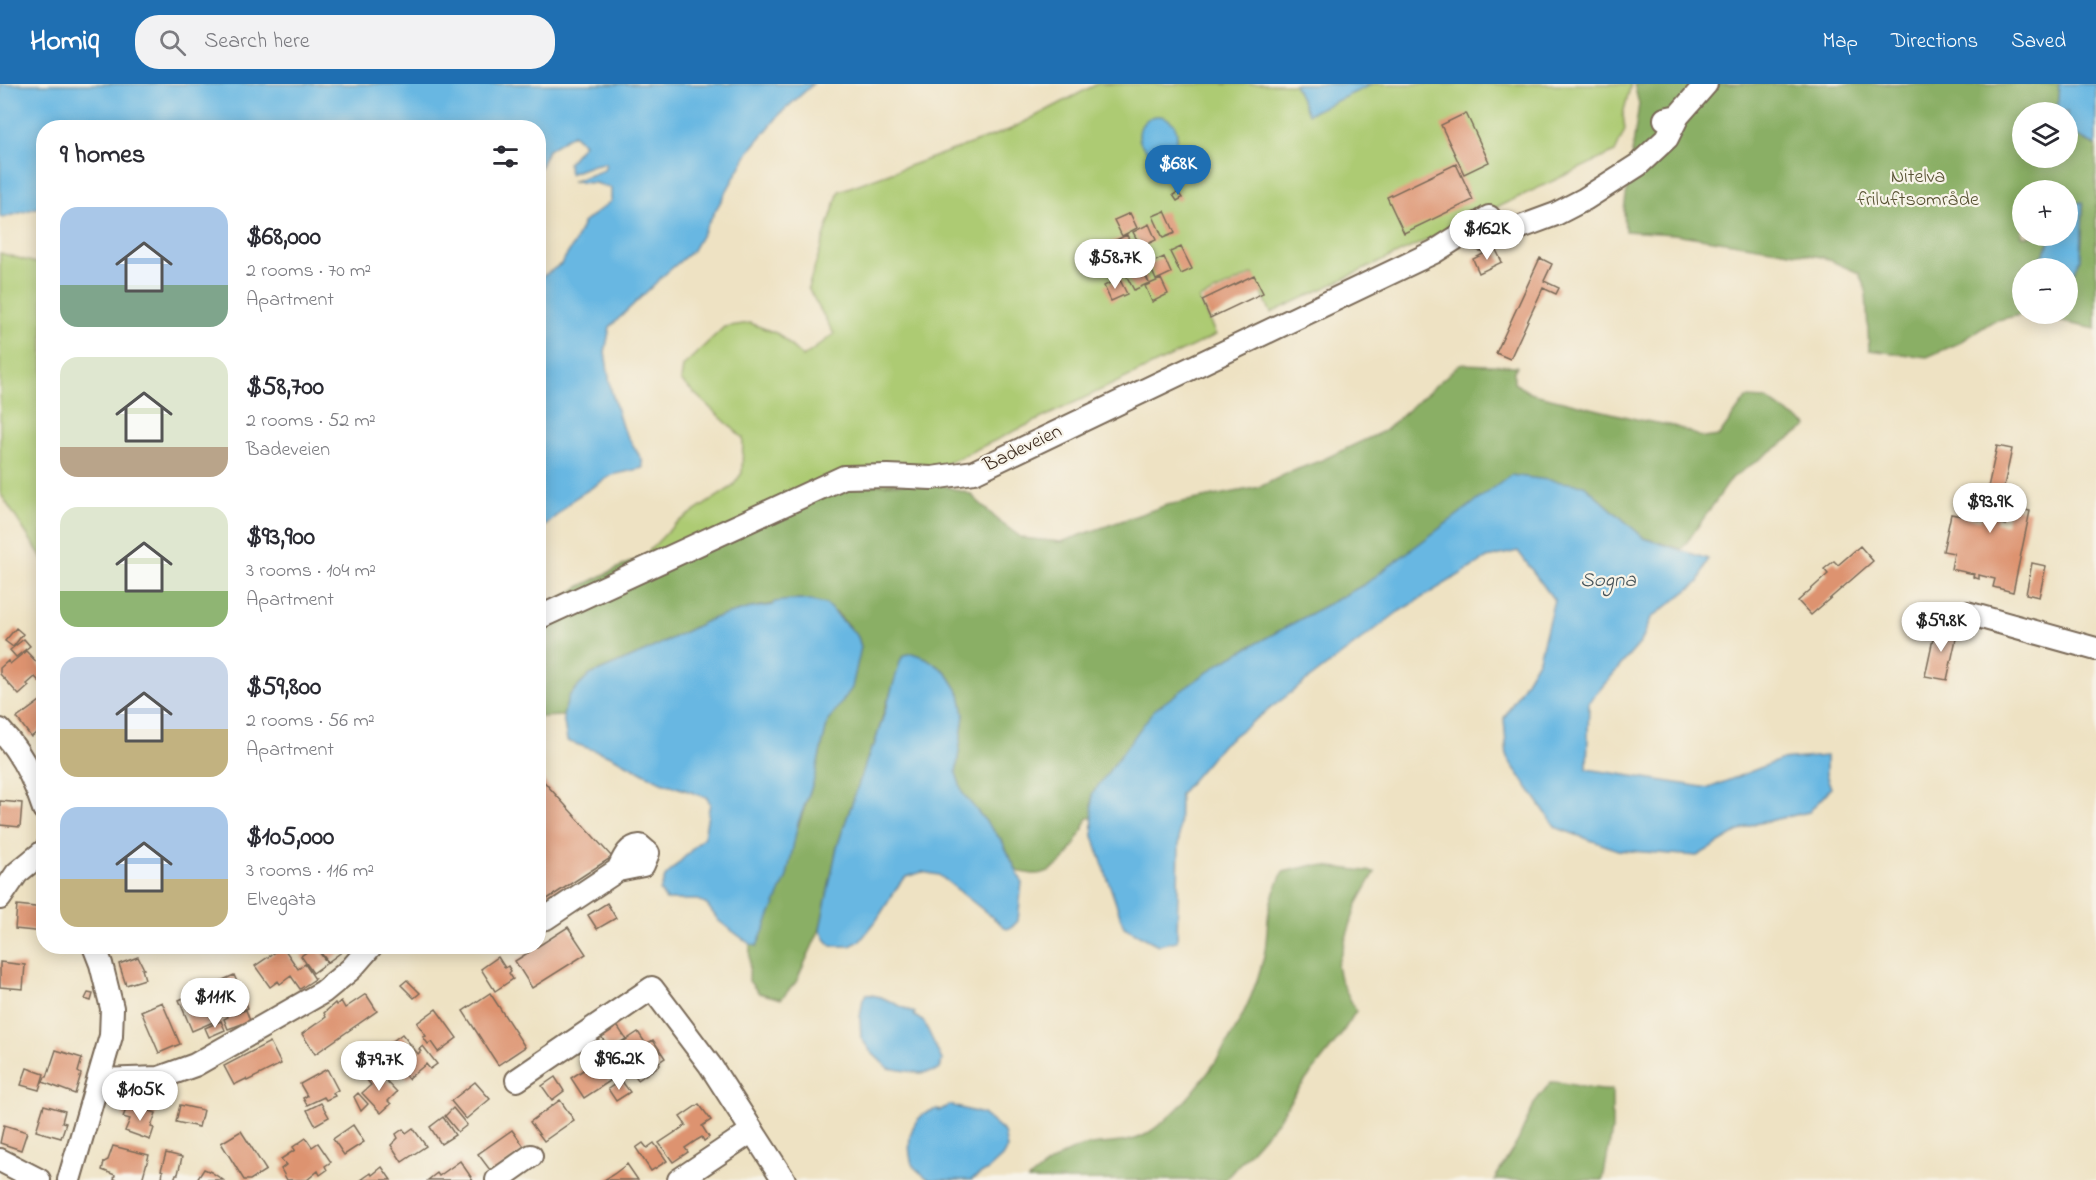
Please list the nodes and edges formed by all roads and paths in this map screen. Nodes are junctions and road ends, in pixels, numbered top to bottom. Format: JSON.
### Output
{"nodes":[{"id":1,"x":1706,"y":84,"type":"edge"},
{"id":2,"x":1489,"y":217,"type":"dead end"},
{"id":3,"x":1462,"y":233,"type":"junction"},
{"id":4,"x":1966,"y":613,"type":"dead end"},
{"id":5,"x":546,"y":614,"type":"edge"},
{"id":6,"x":2096,"y":649,"type":"edge"},
{"id":7,"x":0,"y":730,"type":"edge"},
{"id":8,"x":36,"y":790,"type":"edge"},
{"id":9,"x":36,"y":858,"type":"edge"},
{"id":10,"x":618,"y":870,"type":"dead end"},
{"id":11,"x":0,"y":898,"type":"edge"},
{"id":12,"x":546,"y":918,"type":"edge"},
{"id":13,"x":97,"y":954,"type":"edge"},
{"id":14,"x":364,"y":954,"type":"edge"},
{"id":15,"x":99,"y":1080,"type":"junction"},
{"id":16,"x":517,"y":1080,"type":"dead end"},
{"id":17,"x":752,"y":1131,"type":"junction"},
{"id":18,"x":531,"y":1156,"type":"dead end"},
{"id":19,"x":0,"y":1160,"type":"edge"},
{"id":20,"x":39,"y":1180,"type":"edge"},
{"id":21,"x":69,"y":1180,"type":"edge"},
{"id":22,"x":497,"y":1180,"type":"edge"},
{"id":23,"x":679,"y":1180,"type":"edge"},
{"id":24,"x":784,"y":1180,"type":"edge"}],
"edges":[{"from":1,"to":3,"type":"street"},
{"from":2,"to":3,"type":"street","name":"Badeveien"},
{"from":3,"to":5,"type":"street","name":"Badeveien"},
{"from":4,"to":6,"type":"street"},
{"from":7,"to":8,"type":"street"},
{"from":9,"to":11,"type":"street"},
{"from":10,"to":12,"type":"street"},
{"from":13,"to":15,"type":"street"},
{"from":14,"to":15,"type":"street"},
{"from":15,"to":21,"type":"street"},
{"from":16,"to":17,"type":"street"},
{"from":17,"to":23,"type":"street"},
{"from":17,"to":24,"type":"street"},
{"from":18,"to":22,"type":"street"},
{"from":19,"to":20,"type":"street"}]}
